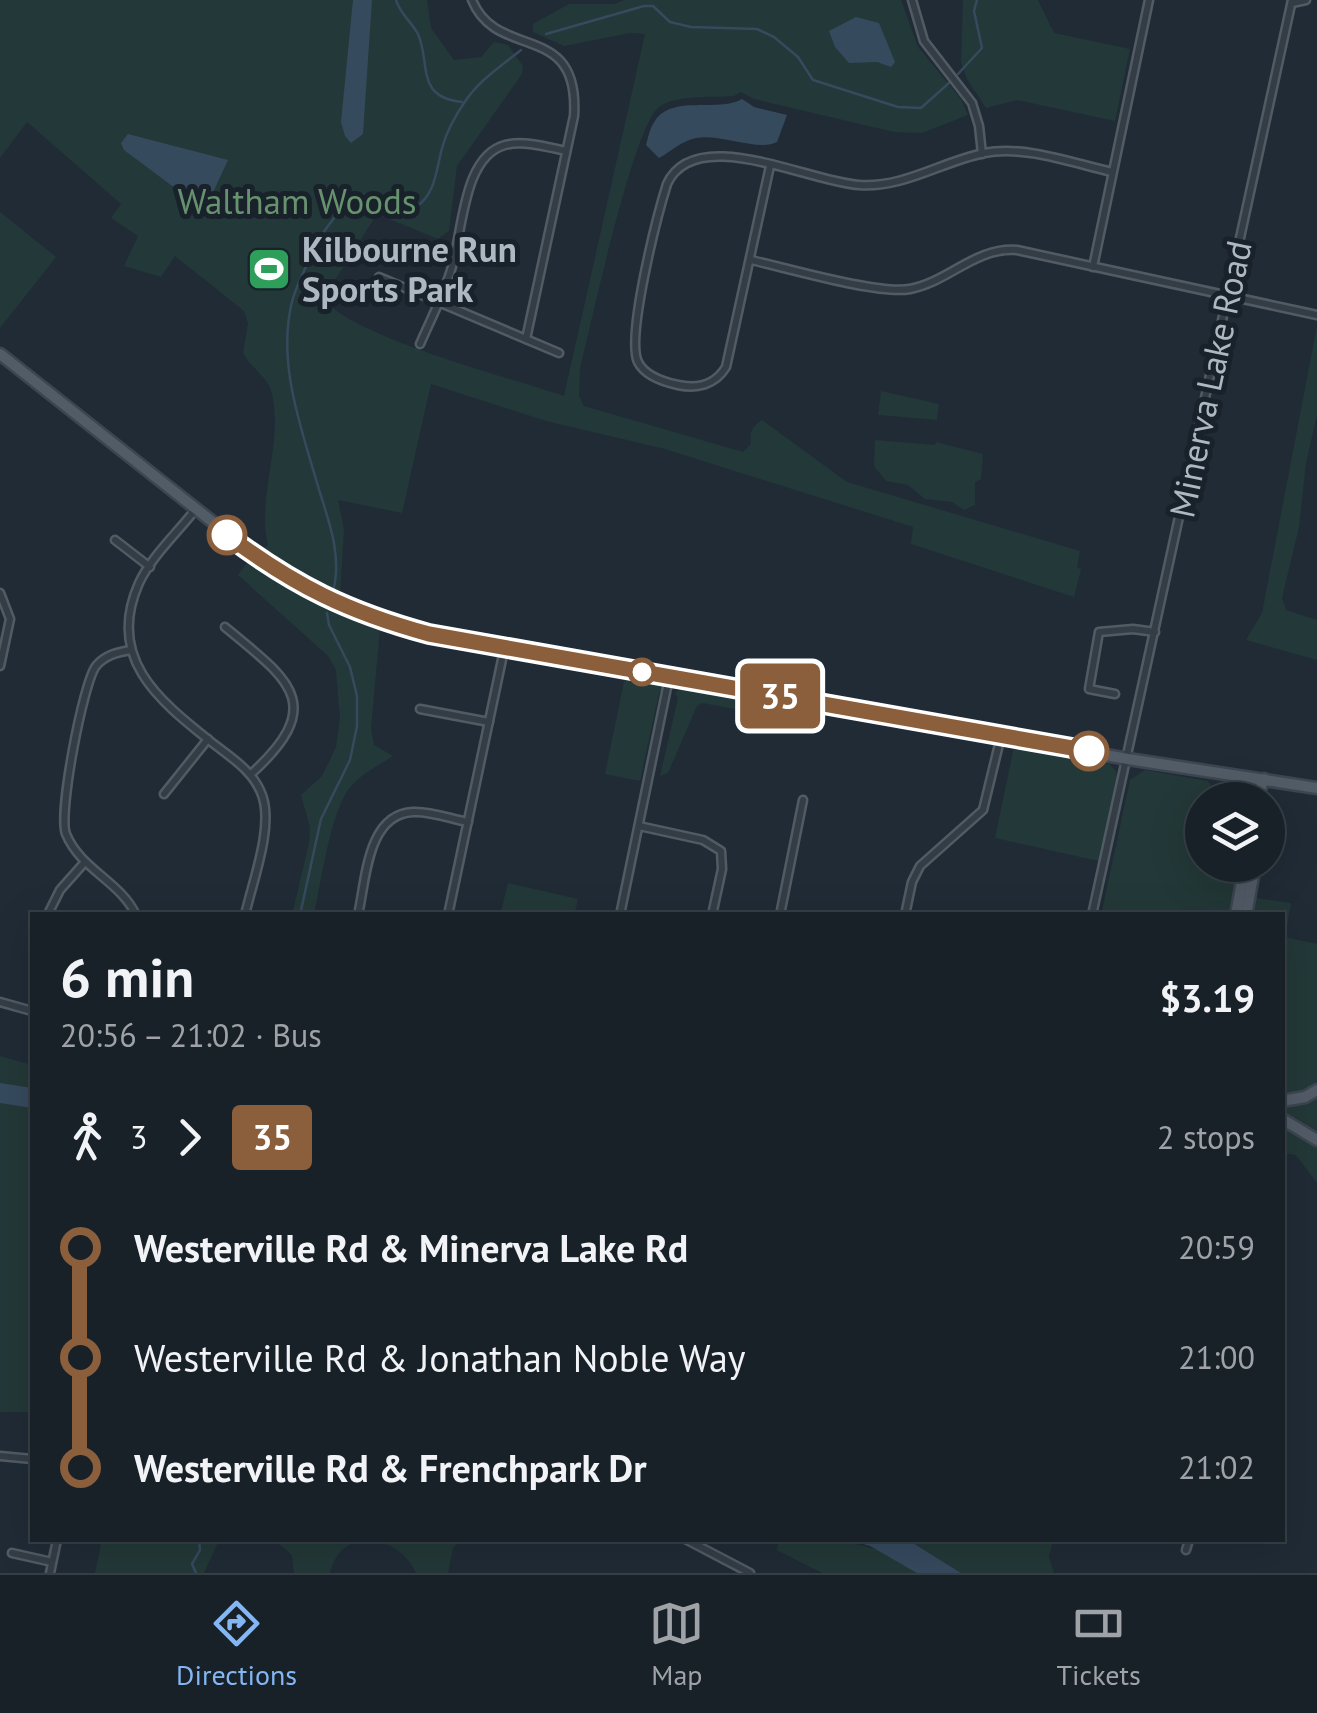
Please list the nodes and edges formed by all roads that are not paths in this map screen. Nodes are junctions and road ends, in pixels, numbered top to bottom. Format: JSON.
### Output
{"nodes":[{"id":1,"x":472,"y":0,"type":"edge"},
{"id":2,"x":912,"y":0,"type":"edge"},
{"id":3,"x":1147,"y":0,"type":"edge"},
{"id":4,"x":1306,"y":0,"type":"edge"},
{"id":5,"x":1292,"y":1,"type":"edge"},
{"id":6,"x":566,"y":152,"type":"junction"},
{"id":7,"x":982,"y":154,"type":"junction"},
{"id":8,"x":770,"y":166,"type":"junction"},
{"id":9,"x":1112,"y":172,"type":"junction"},
{"id":10,"x":751,"y":260,"type":"junction"},
{"id":11,"x":1093,"y":267,"type":"junction"},
{"id":12,"x":379,"y":277,"type":"dead end"},
{"id":13,"x":1228,"y":296,"type":"junction"},
{"id":14,"x":438,"y":302,"type":"junction"},
{"id":15,"x":1317,"y":316,"type":"edge"},
{"id":16,"x":526,"y":339,"type":"junction"},
{"id":17,"x":420,"y":344,"type":"dead end"},
{"id":18,"x":559,"y":353,"type":"dead end"},
{"id":19,"x":0,"y":354,"type":"edge"},
{"id":20,"x":195,"y":510,"type":"junction"},
{"id":21,"x":115,"y":540,"type":"dead end"},
{"id":22,"x":150,"y":566,"type":"junction"},
{"id":23,"x":0,"y":593,"type":"edge"},
{"id":24,"x":225,"y":627,"type":"dead end"},
{"id":25,"x":1155,"y":632,"type":"junction"},
{"id":26,"x":504,"y":648,"type":"junction"},
{"id":27,"x":131,"y":650,"type":"junction"},
{"id":28,"x":0,"y":666,"type":"edge"},
{"id":29,"x":670,"y":677,"type":"junction"},
{"id":30,"x":1116,"y":694,"type":"dead end"},
{"id":31,"x":420,"y":709,"type":"dead end"},
{"id":32,"x":489,"y":722,"type":"junction"},
{"id":33,"x":1001,"y":735,"type":"junction"},
{"id":34,"x":208,"y":739,"type":"junction"},
{"id":35,"x":1128,"y":758,"type":"junction"},
{"id":36,"x":250,"y":774,"type":"junction"},
{"id":37,"x":1264,"y":778,"type":"junction"},
{"id":38,"x":1263,"y":782,"type":"edge"},
{"id":39,"x":1265,"y":782,"type":"edge"},
{"id":40,"x":1317,"y":788,"type":"edge"},
{"id":41,"x":164,"y":794,"type":"dead end"},
{"id":42,"x":803,"y":800,"type":"dead end"},
{"id":43,"x":468,"y":822,"type":"junction"},
{"id":44,"x":638,"y":826,"type":"junction"},
{"id":45,"x":84,"y":863,"type":"junction"},
{"id":46,"x":1242,"y":882,"type":"edge"},
{"id":47,"x":1252,"y":882,"type":"edge"},
{"id":48,"x":49,"y":912,"type":"edge"},
{"id":49,"x":134,"y":912,"type":"edge"},
{"id":50,"x":245,"y":912,"type":"edge"},
{"id":51,"x":359,"y":912,"type":"edge"},
{"id":52,"x":449,"y":912,"type":"edge"},
{"id":53,"x":621,"y":912,"type":"edge"},
{"id":54,"x":713,"y":912,"type":"edge"},
{"id":55,"x":781,"y":912,"type":"edge"},
{"id":56,"x":906,"y":912,"type":"edge"},
{"id":57,"x":1093,"y":912,"type":"edge"},
{"id":58,"x":1237,"y":912,"type":"edge"},
{"id":59,"x":1247,"y":912,"type":"edge"},
{"id":60,"x":0,"y":1002,"type":"edge"},
{"id":61,"x":30,"y":1010,"type":"edge"},
{"id":62,"x":1317,"y":1090,"type":"edge"},
{"id":63,"x":1285,"y":1101,"type":"edge"},
{"id":64,"x":1285,"y":1121,"type":"edge"},
{"id":65,"x":1317,"y":1140,"type":"edge"},
{"id":66,"x":0,"y":1456,"type":"edge"},
{"id":67,"x":30,"y":1459,"type":"edge"},
{"id":68,"x":57,"y":1542,"type":"edge"},
{"id":69,"x":691,"y":1542,"type":"edge"},
{"id":70,"x":1188,"y":1542,"type":"edge"},
{"id":71,"x":1186,"y":1550,"type":"dead end"},
{"id":72,"x":12,"y":1553,"type":"dead end"},
{"id":73,"x":52,"y":1562,"type":"junction"},
{"id":74,"x":50,"y":1573,"type":"edge"},
{"id":75,"x":750,"y":1573,"type":"edge"}],
"edges":[{"from":1,"to":6,"type":"street"},
{"from":2,"to":7,"type":"street"},
{"from":3,"to":9,"type":"street"},
{"from":4,"to":5,"type":"street"},
{"from":5,"to":13,"type":"street","name":"Minerva Lake Road"},
{"from":6,"to":14,"type":"street"},
{"from":6,"to":16,"type":"street"},
{"from":7,"to":8,"type":"street"},
{"from":7,"to":9,"type":"street"},
{"from":8,"to":10,"type":"street"},
{"from":8,"to":10,"type":"street"},
{"from":9,"to":11,"type":"street"},
{"from":10,"to":11,"type":"street"},
{"from":11,"to":13,"type":"street"},
{"from":12,"to":14,"type":"street"},
{"from":13,"to":15,"type":"street"},
{"from":13,"to":25,"type":"street","name":"Minerva Lake Road"},
{"from":14,"to":16,"type":"street"},
{"from":14,"to":17,"type":"street"},
{"from":16,"to":18,"type":"street"},
{"from":19,"to":20,"type":"main road"},
{"from":20,"to":22,"type":"street"},
{"from":20,"to":26,"type":"main road"},
{"from":21,"to":22,"type":"street"},
{"from":22,"to":27,"type":"street"},
{"from":23,"to":28,"type":"street"},
{"from":24,"to":36,"type":"street"},
{"from":25,"to":30,"type":"street"},
{"from":25,"to":35,"type":"street","name":"Minerva Lake Road"},
{"from":26,"to":29,"type":"main road"},
{"from":26,"to":32,"type":"street"},
{"from":27,"to":34,"type":"street"},
{"from":27,"to":45,"type":"street"},
{"from":29,"to":33,"type":"main road"},
{"from":29,"to":44,"type":"street"},
{"from":31,"to":32,"type":"street"},
{"from":32,"to":43,"type":"street"},
{"from":33,"to":35,"type":"main road"},
{"from":33,"to":56,"type":"street"},
{"from":34,"to":36,"type":"street"},
{"from":34,"to":41,"type":"street"},
{"from":35,"to":37,"type":"main road"},
{"from":35,"to":57,"type":"street","name":"Minerva Lake Road"},
{"from":36,"to":50,"type":"street"},
{"from":37,"to":38,"type":"main road"},
{"from":37,"to":39,"type":"main road"},
{"from":37,"to":40,"type":"main road"},
{"from":42,"to":55,"type":"street"},
{"from":43,"to":51,"type":"street"},
{"from":43,"to":52,"type":"street"},
{"from":44,"to":53,"type":"street"},
{"from":44,"to":54,"type":"street"},
{"from":45,"to":48,"type":"street"},
{"from":45,"to":49,"type":"street"},
{"from":46,"to":58,"type":"main road"},
{"from":47,"to":59,"type":"main road"},
{"from":60,"to":61,"type":"street"},
{"from":62,"to":63,"type":"main road"},
{"from":64,"to":65,"type":"main road"},
{"from":66,"to":67,"type":"street"},
{"from":68,"to":73,"type":"street"},
{"from":69,"to":75,"type":"street"},
{"from":70,"to":71,"type":"street"},
{"from":72,"to":73,"type":"street"},
{"from":73,"to":74,"type":"street"}]}
